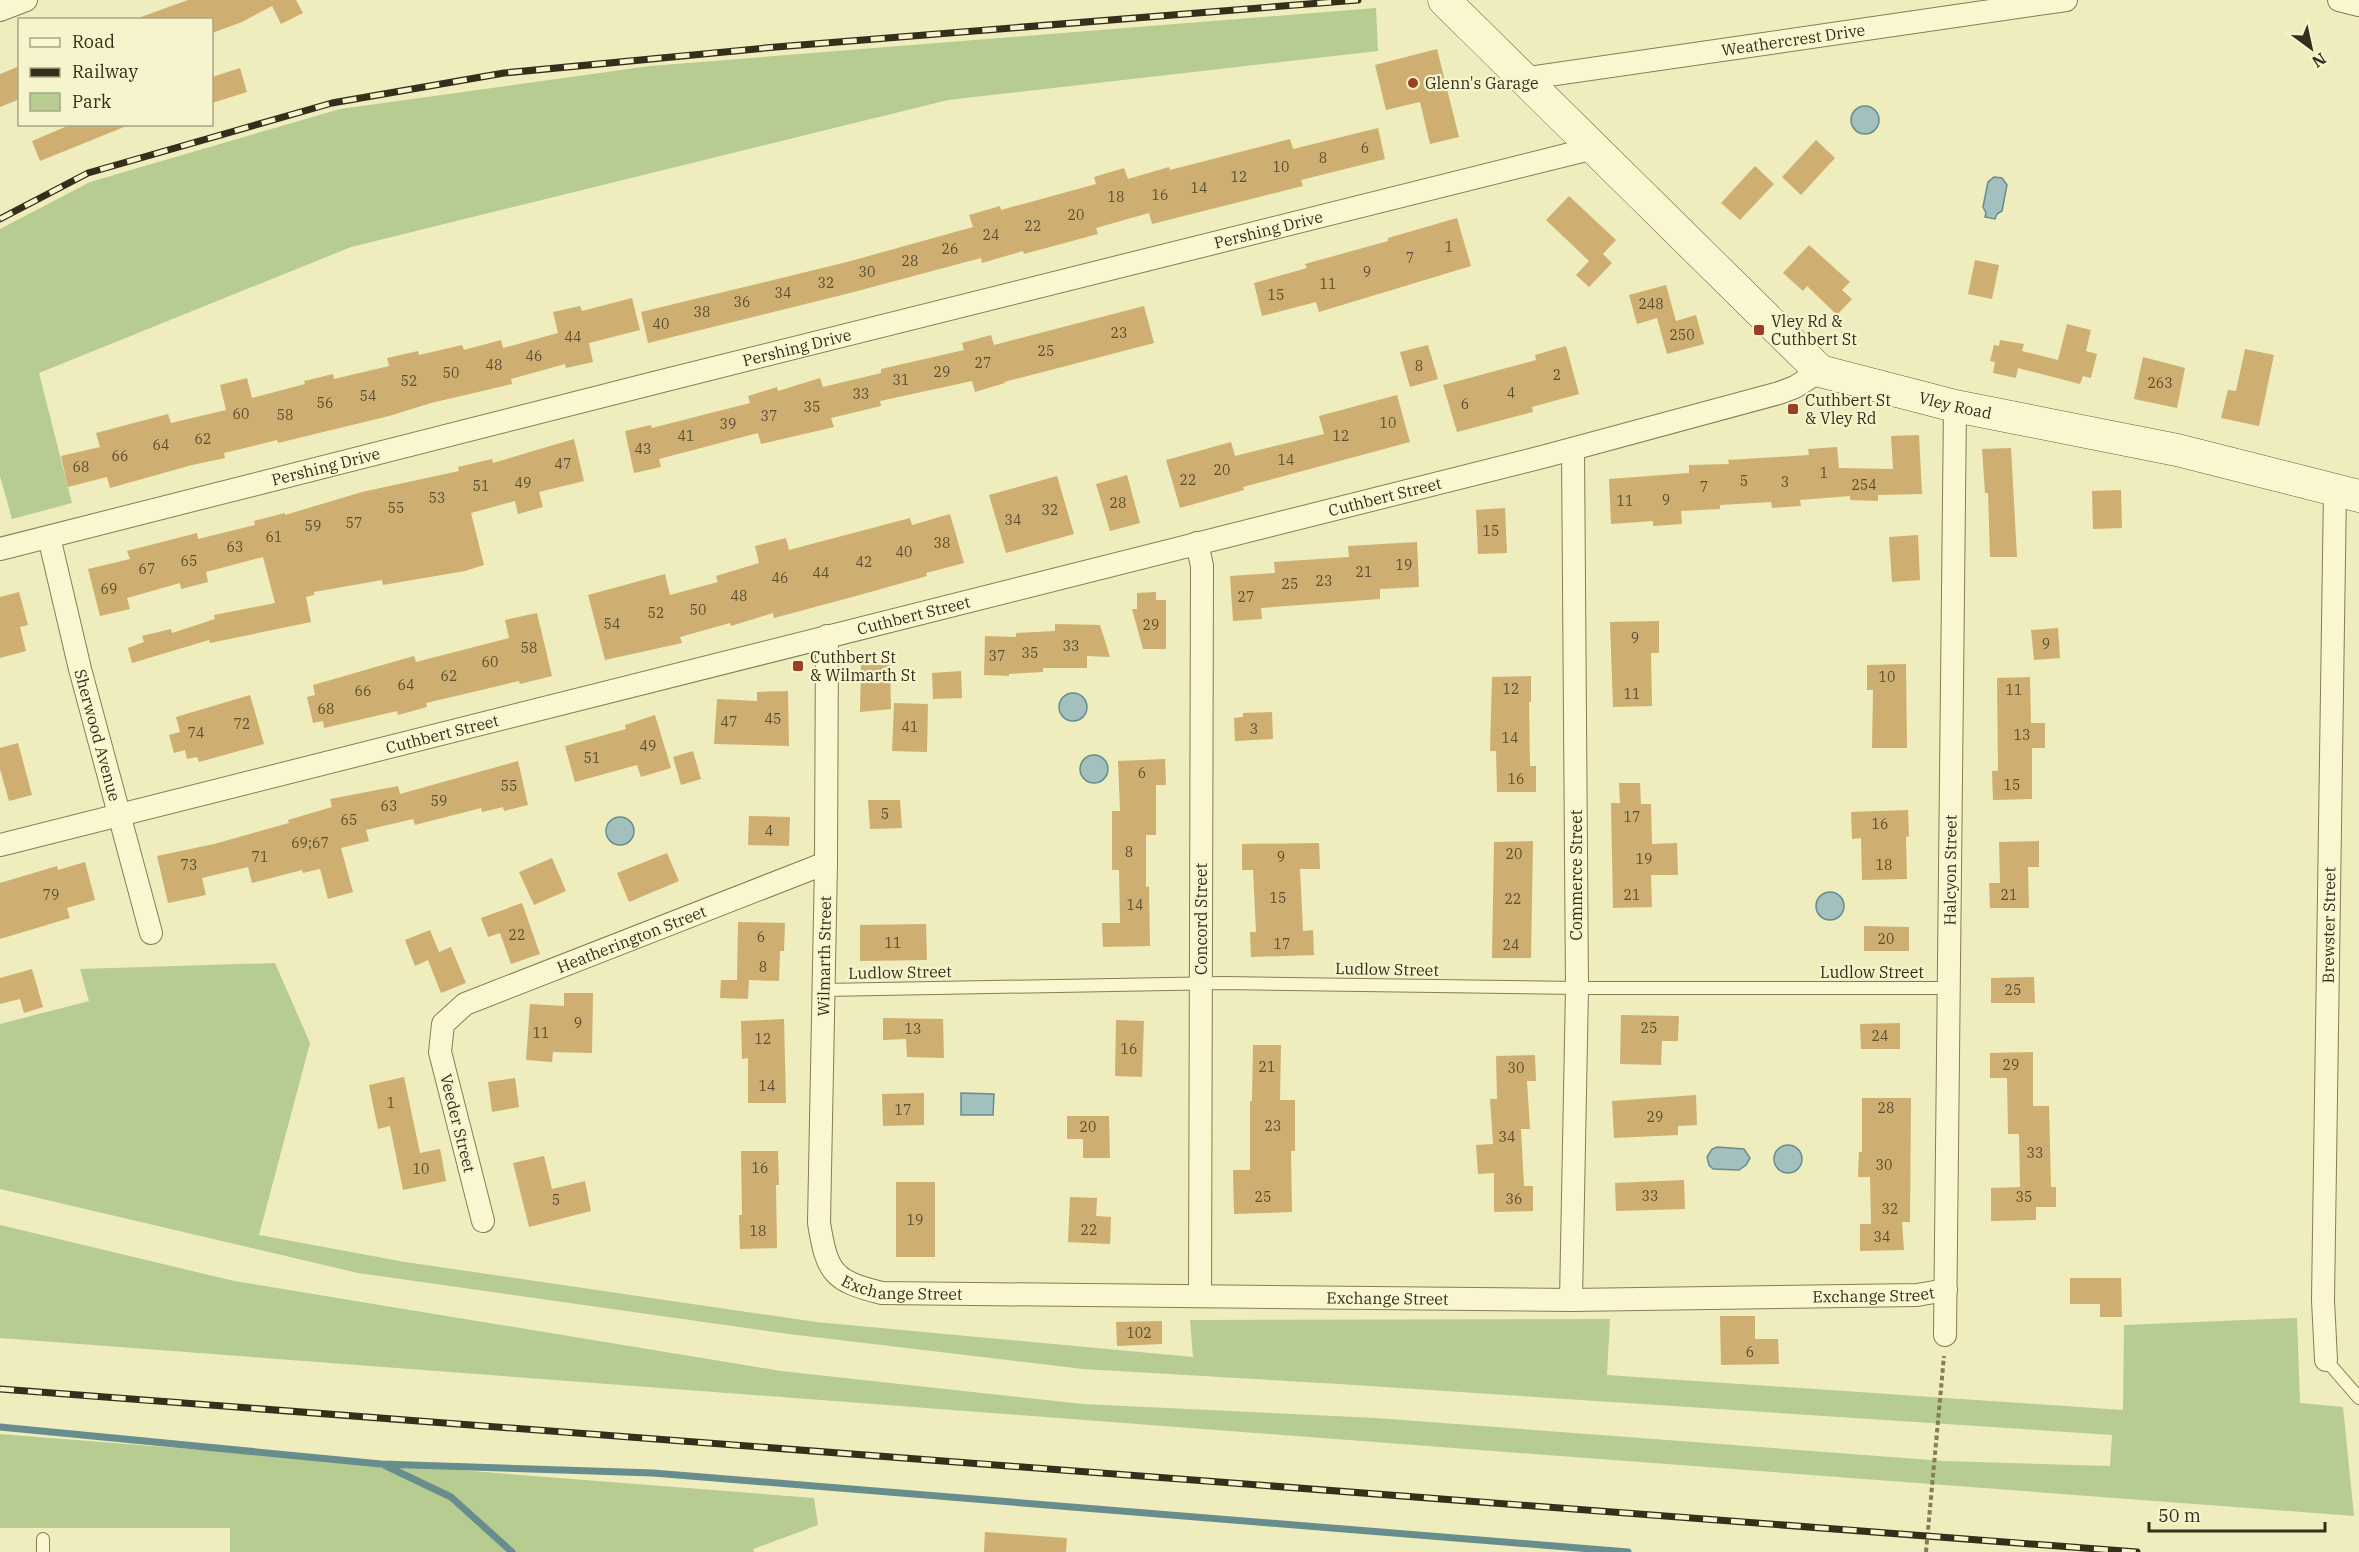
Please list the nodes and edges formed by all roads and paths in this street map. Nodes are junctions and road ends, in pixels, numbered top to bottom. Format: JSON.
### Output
{"nodes":[{"id":1,"x":26,"y":0,"type":"edge"},
{"id":2,"x":1444,"y":0,"type":"edge"},
{"id":3,"x":2066,"y":0,"type":"edge"},
{"id":4,"x":2339,"y":0,"type":"edge"},
{"id":5,"x":2359,"y":5,"type":"edge"},
{"id":6,"x":0,"y":10,"type":"edge"},
{"id":7,"x":1522,"y":79,"type":"junction"},
{"id":8,"x":1594,"y":148,"type":"junction"},
{"id":9,"x":1820,"y":371,"type":"junction"},
{"id":10,"x":1955,"y":406,"type":"junction"},
{"id":11,"x":1573,"y":449,"type":"junction"},
{"id":12,"x":2347,"y":493,"type":"edge"},
{"id":13,"x":49,"y":537,"type":"junction"},
{"id":14,"x":1197,"y":543,"type":"junction"},
{"id":15,"x":0,"y":549,"type":"edge"},
{"id":16,"x":826,"y":636,"type":"junction"},
{"id":17,"x":119,"y":814,"type":"junction"},
{"id":18,"x":0,"y":845,"type":"edge"},
{"id":19,"x":826,"y":863,"type":"junction"},
{"id":20,"x":151,"y":933,"type":"dead end"},
{"id":21,"x":1200,"y":984,"type":"junction"},
{"id":22,"x":1577,"y":988,"type":"junction"},
{"id":23,"x":1949,"y":988,"type":"junction"},
{"id":24,"x":823,"y":990,"type":"junction"},
{"id":25,"x":443,"y":1024,"type":"joint"},
{"id":26,"x":483,"y":1221,"type":"dead end"},
{"id":27,"x":834,"y":1273,"type":"joint"},
{"id":28,"x":1946,"y":1290,"type":"junction"},
{"id":29,"x":1200,"y":1296,"type":"junction"},
{"id":30,"x":1571,"y":1300,"type":"junction"},
{"id":31,"x":1945,"y":1335,"type":"joint"},
{"id":32,"x":2326,"y":1360,"type":"joint"},
{"id":33,"x":2359,"y":1398,"type":"edge"},
{"id":34,"x":1926,"y":1552,"type":"edge"}],
"edges":[{"from":1,"to":6,"type":"street"},
{"from":2,"to":7,"type":"street"},
{"from":3,"to":7,"type":"street","name":"Weathercrest Drive"},
{"from":4,"to":5,"type":"street"},
{"from":7,"to":8,"type":"street"},
{"from":8,"to":9,"type":"street"},
{"from":8,"to":13,"type":"street","name":"Pershing Drive"},
{"from":9,"to":10,"type":"street","name":"Vley Road"},
{"from":9,"to":11,"type":"street","name":"Cuthbert Street"},
{"from":10,"to":12,"type":"street","name":"Vley Road"},
{"from":10,"to":23,"type":"street","name":"Halcyon Street"},
{"from":11,"to":14,"type":"street","name":"Cuthbert Street"},
{"from":11,"to":22,"type":"street","name":"Commerce Street"},
{"from":12,"to":32,"type":"street","name":"Brewster Street"},
{"from":13,"to":15,"type":"street","name":"Pershing Drive"},
{"from":13,"to":17,"type":"street","name":"Sherwood Avenue"},
{"from":14,"to":16,"type":"street","name":"Cuthbert Street"},
{"from":14,"to":21,"type":"street","name":"Concord Street"},
{"from":16,"to":17,"type":"street","name":"Cuthbert Street"},
{"from":16,"to":19,"type":"street","name":"Wilmarth Street"},
{"from":17,"to":18,"type":"street","name":"Cuthbert Street"},
{"from":17,"to":20,"type":"street","name":"Sherwood Avenue"},
{"from":19,"to":24,"type":"street","name":"Wilmarth Street"},
{"from":19,"to":25,"type":"street","name":"Heatherington Street"},
{"from":21,"to":22,"type":"lane","name":"Ludlow Street"},
{"from":21,"to":24,"type":"lane","name":"Ludlow Street"},
{"from":21,"to":29,"type":"street","name":"Concord Street"},
{"from":22,"to":23,"type":"lane","name":"Ludlow Street"},
{"from":22,"to":30,"type":"street","name":"Commerce Street"},
{"from":23,"to":28,"type":"street","name":"Halcyon Street"},
{"from":24,"to":27,"type":"street","name":"Wilmarth Street"},
{"from":25,"to":26,"type":"street","name":"Veeder Street"},
{"from":27,"to":29,"type":"street","name":"Exchange Street"},
{"from":28,"to":30,"type":"street","name":"Exchange Street"},
{"from":28,"to":31,"type":"street","name":"Halcyon Street"},
{"from":29,"to":30,"type":"street","name":"Exchange Street"},
{"from":31,"to":34,"type":"path"},
{"from":32,"to":33,"type":"lane"}]}
